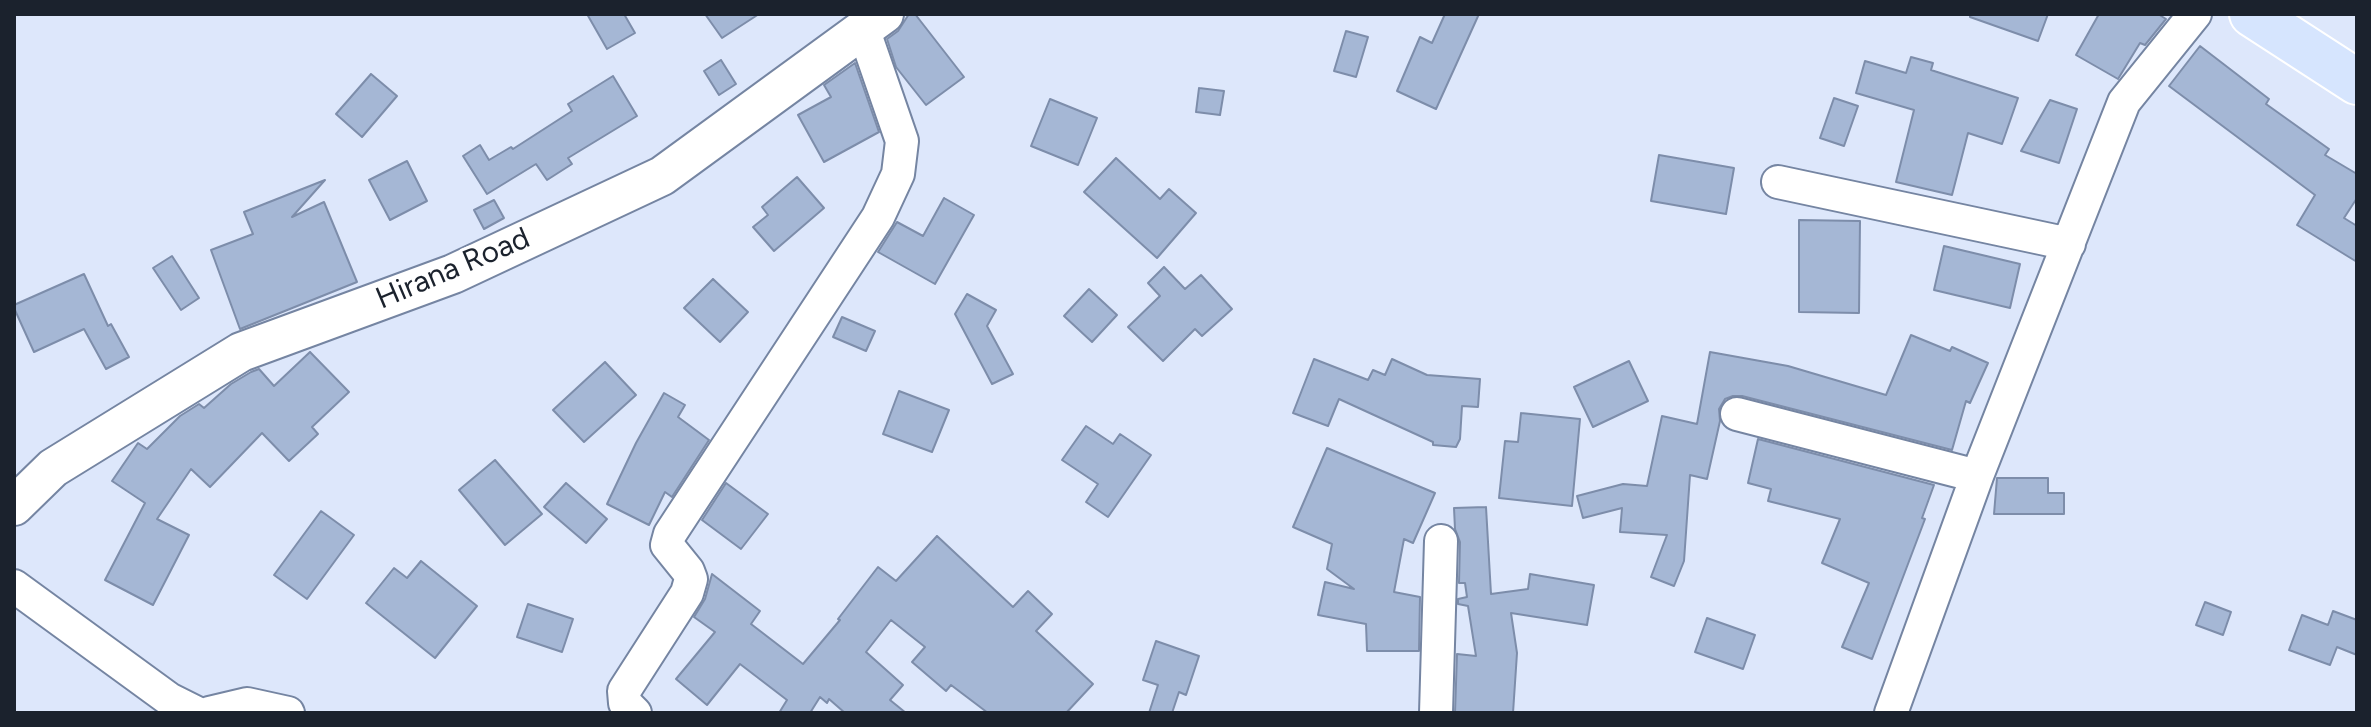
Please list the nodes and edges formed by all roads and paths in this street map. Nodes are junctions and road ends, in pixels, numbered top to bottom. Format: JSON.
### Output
{"nodes":[{"id":1,"x":2195,"y":14,"type":"edge"},
{"id":2,"x":2252,"y":14,"type":"edge"},
{"id":3,"x":874,"y":22,"type":"edge"},
{"id":4,"x":2357,"y":82,"type":"edge"},
{"id":5,"x":1778,"y":182,"type":"dead end"},
{"id":6,"x":2069,"y":244,"type":"junction"},
{"id":7,"x":1737,"y":414,"type":"dead end"},
{"id":8,"x":1977,"y":476,"type":"junction"},
{"id":9,"x":14,"y":506,"type":"edge"},
{"id":10,"x":1441,"y":541,"type":"dead end"},
{"id":11,"x":14,"y":586,"type":"edge"},
{"id":12,"x":197,"y":713,"type":"edge"},
{"id":13,"x":209,"y":713,"type":"edge"},
{"id":14,"x":288,"y":713,"type":"edge"},
{"id":15,"x":635,"y":713,"type":"edge"},
{"id":16,"x":1436,"y":713,"type":"edge"},
{"id":17,"x":1891,"y":713,"type":"edge"}],
"edges":[{"from":1,"to":6,"type":"street"},
{"from":2,"to":4,"type":"main road"},
{"from":3,"to":9,"type":"street","name":"Hirana Road"},
{"from":3,"to":15,"type":"street"},
{"from":5,"to":6,"type":"street"},
{"from":6,"to":8,"type":"street"},
{"from":7,"to":8,"type":"street"},
{"from":8,"to":17,"type":"street"},
{"from":10,"to":16,"type":"street"},
{"from":11,"to":12,"type":"street"},
{"from":13,"to":14,"type":"street"}]}
